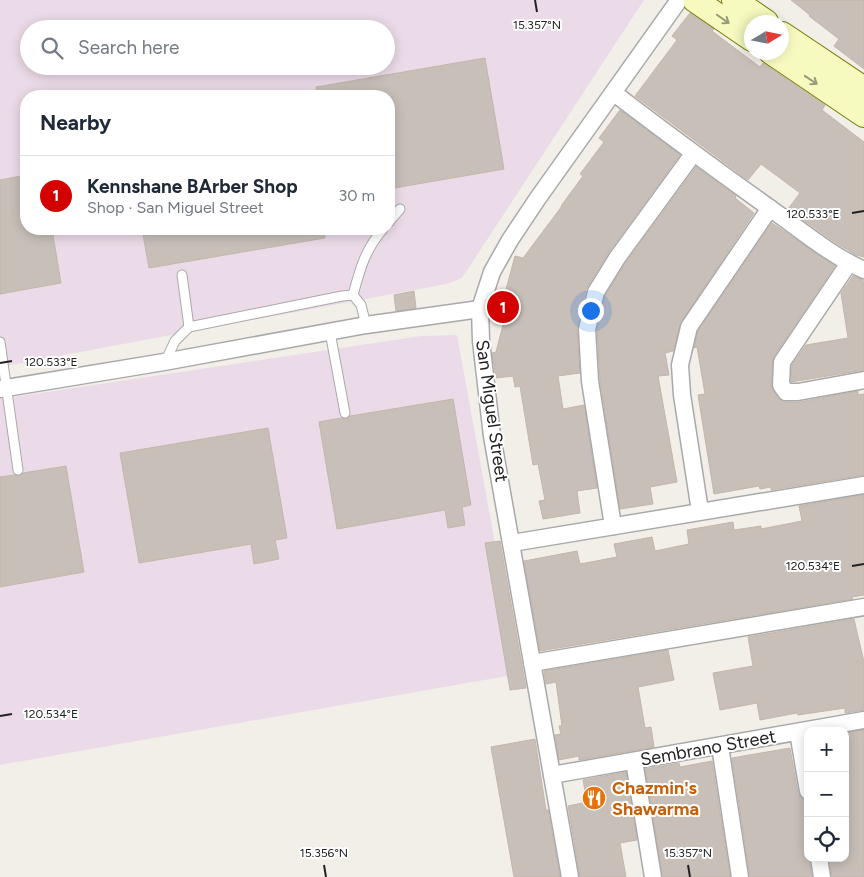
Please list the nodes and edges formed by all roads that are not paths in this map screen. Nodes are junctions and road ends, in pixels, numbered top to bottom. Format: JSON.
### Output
{"nodes":[{"id":1,"x":679,"y":0,"type":"edge"},
{"id":2,"x":695,"y":0,"type":"edge"},
{"id":3,"x":734,"y":0,"type":"edge"},
{"id":4,"x":756,"y":15,"type":"edge"},
{"id":5,"x":744,"y":34,"type":"edge"},
{"id":6,"x":789,"y":39,"type":"edge"},
{"id":7,"x":783,"y":60,"type":"edge"},
{"id":8,"x":864,"y":89,"type":"edge"},
{"id":9,"x":614,"y":93,"type":"junction"},
{"id":10,"x":864,"y":115,"type":"edge"},
{"id":11,"x":693,"y":154,"type":"junction"},
{"id":12,"x":770,"y":208,"type":"junction"},
{"id":13,"x":400,"y":209,"type":"dead end"},
{"id":14,"x":395,"y":215,"type":"edge"},
{"id":15,"x":378,"y":235,"type":"edge"},
{"id":16,"x":849,"y":263,"type":"junction"},
{"id":17,"x":864,"y":270,"type":"edge"},
{"id":18,"x":182,"y":275,"type":"dead end"},
{"id":19,"x":353,"y":296,"type":"junction"},
{"id":20,"x":480,"y":309,"type":"junction"},
{"id":21,"x":366,"y":325,"type":"junction"},
{"id":22,"x":190,"y":327,"type":"junction"},
{"id":23,"x":330,"y":332,"type":"junction"},
{"id":24,"x":0,"y":342,"type":"edge"},
{"id":25,"x":164,"y":362,"type":"junction"},
{"id":26,"x":864,"y":380,"type":"edge"},
{"id":27,"x":4,"y":388,"type":"edge"},
{"id":28,"x":345,"y":413,"type":"dead end"},
{"id":29,"x":18,"y":470,"type":"dead end"},
{"id":30,"x":864,"y":485,"type":"edge"},
{"id":31,"x":700,"y":511,"type":"junction"},
{"id":32,"x":612,"y":526,"type":"junction"},
{"id":33,"x":512,"y":543,"type":"junction"},
{"id":34,"x":864,"y":607,"type":"edge"},
{"id":35,"x":532,"y":662,"type":"junction"},
{"id":36,"x":864,"y":720,"type":"edge"},
{"id":37,"x":798,"y":732,"type":"junction"},
{"id":38,"x":720,"y":746,"type":"junction"},
{"id":39,"x":634,"y":761,"type":"junction"},
{"id":40,"x":805,"y":772,"type":"edge"},
{"id":41,"x":552,"y":775,"type":"junction"},
{"id":42,"x":820,"y":862,"type":"edge"},
{"id":43,"x":570,"y":877,"type":"edge"},
{"id":44,"x":653,"y":877,"type":"edge"},
{"id":45,"x":740,"y":877,"type":"edge"},
{"id":46,"x":822,"y":877,"type":"edge"}],
"edges":[{"from":1,"to":9,"type":"street","name":"San Miguel Street"},
{"from":2,"to":5,"type":"main road","one_way":true},
{"from":3,"to":4,"type":"main road"},
{"from":6,"to":8,"type":"main road"},
{"from":7,"to":10,"type":"main road","one_way":true},
{"from":9,"to":11,"type":"street"},
{"from":9,"to":20,"type":"street","name":"San Miguel Street"},
{"from":11,"to":12,"type":"street"},
{"from":11,"to":32,"type":"street"},
{"from":12,"to":16,"type":"street"},
{"from":12,"to":31,"type":"street"},
{"from":13,"to":14,"type":"lane"},
{"from":15,"to":19,"type":"lane"},
{"from":16,"to":17,"type":"street"},
{"from":16,"to":26,"type":"street"},
{"from":18,"to":22,"type":"lane"},
{"from":19,"to":21,"type":"lane"},
{"from":19,"to":22,"type":"lane"},
{"from":20,"to":21,"type":"street"},
{"from":20,"to":33,"type":"street","name":"San Miguel Street"},
{"from":21,"to":23,"type":"street"},
{"from":22,"to":25,"type":"lane"},
{"from":23,"to":25,"type":"street"},
{"from":23,"to":28,"type":"lane"},
{"from":24,"to":27,"type":"lane"},
{"from":25,"to":27,"type":"street"},
{"from":27,"to":29,"type":"lane"},
{"from":30,"to":31,"type":"street"},
{"from":31,"to":32,"type":"street"},
{"from":32,"to":33,"type":"street"},
{"from":33,"to":35,"type":"street","name":"San Miguel Street"},
{"from":34,"to":35,"type":"street"},
{"from":35,"to":41,"type":"street","name":"San Miguel Street"},
{"from":36,"to":37,"type":"street","name":"Sembrano Street"},
{"from":37,"to":38,"type":"street","name":"Sembrano Street"},
{"from":37,"to":40,"type":"street"},
{"from":38,"to":39,"type":"street","name":"Sembrano Street"},
{"from":38,"to":45,"type":"street"},
{"from":39,"to":41,"type":"street","name":"Sembrano Street"},
{"from":39,"to":44,"type":"street"},
{"from":41,"to":43,"type":"street","name":"San Miguel Street"},
{"from":42,"to":46,"type":"street"}]}
